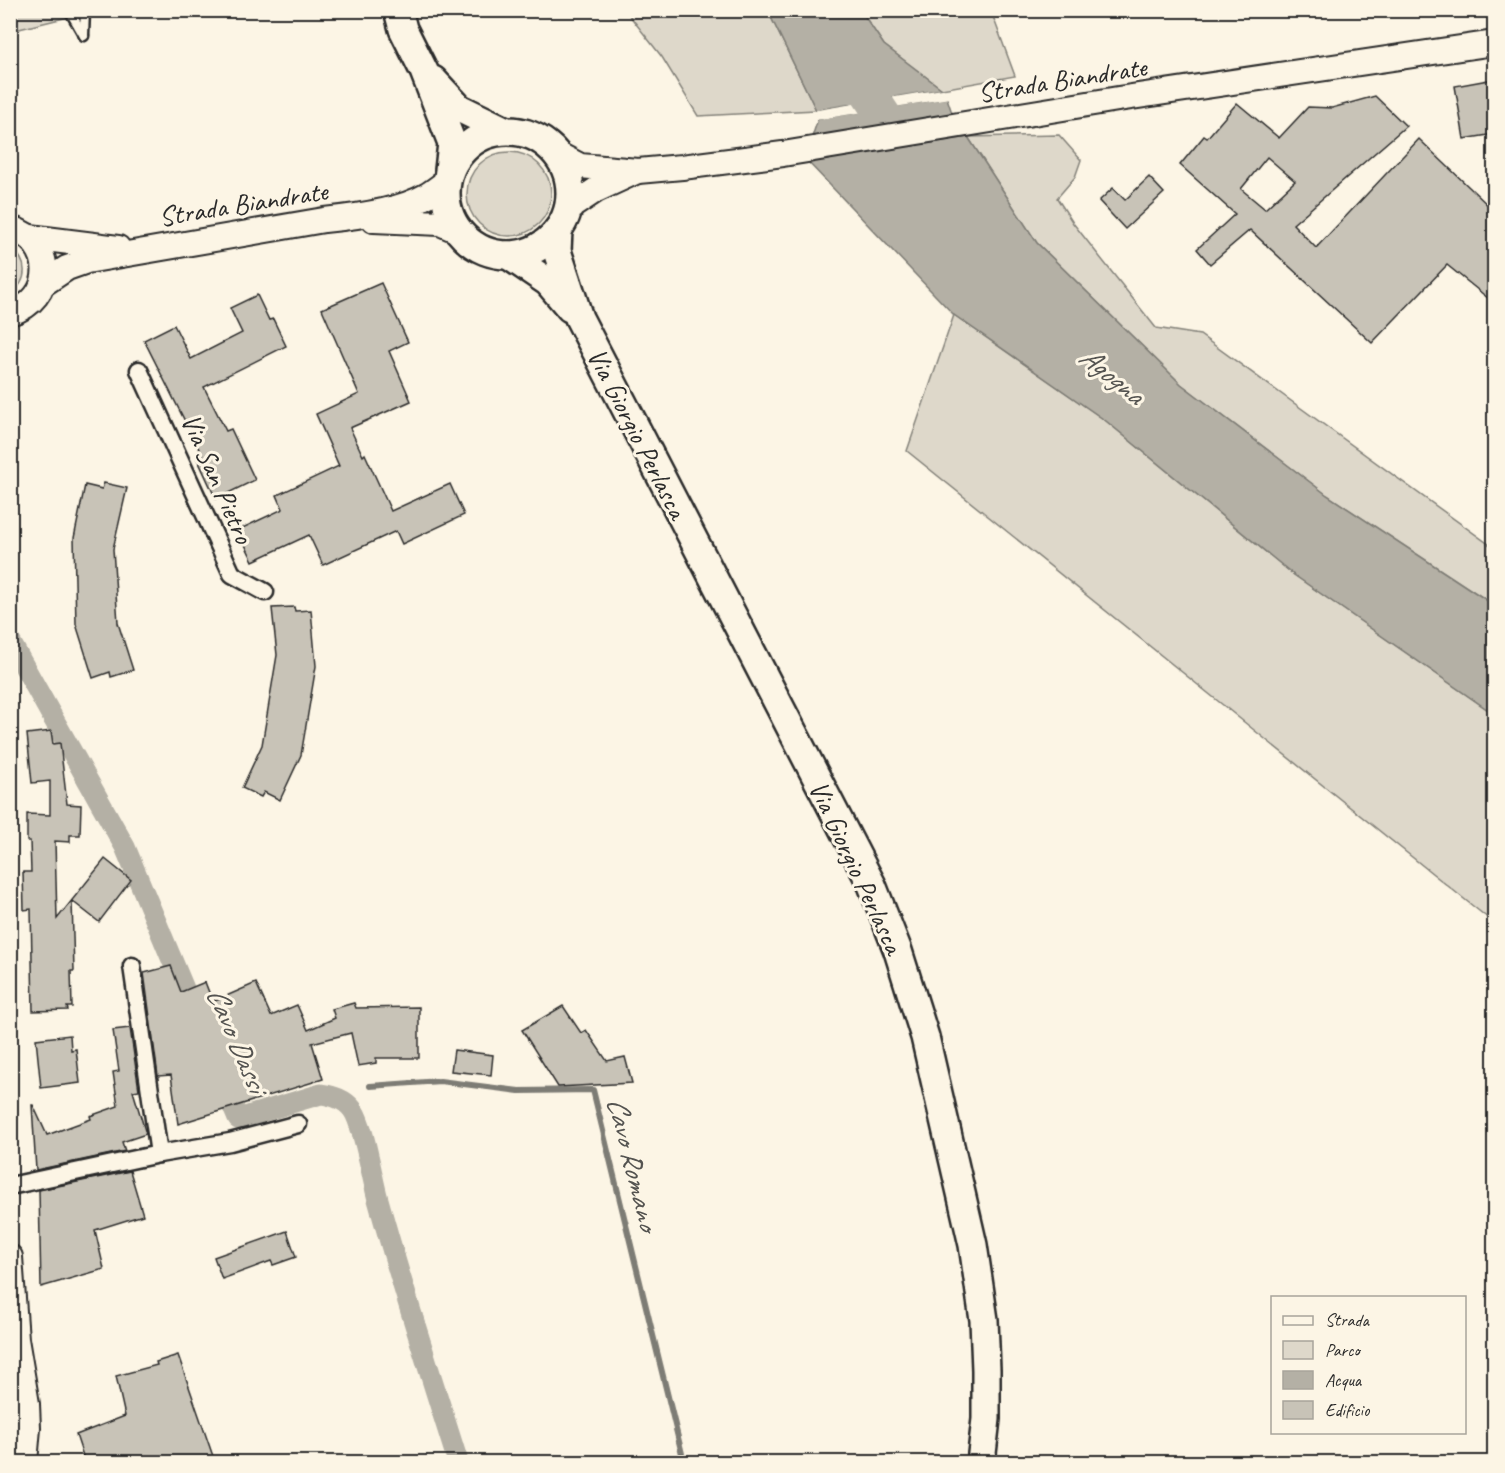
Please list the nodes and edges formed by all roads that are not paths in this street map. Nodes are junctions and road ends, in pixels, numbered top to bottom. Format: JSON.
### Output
{"nodes":[{"id":1,"x":69,"y":10,"type":"edge"},
{"id":2,"x":85,"y":10,"type":"edge"},
{"id":3,"x":398,"y":17,"type":"edge"},
{"id":4,"x":1494,"y":43,"type":"edge"},
{"id":5,"x":424,"y":71,"type":"junction"},
{"id":6,"x":504,"y":130,"type":"junction"},
{"id":7,"x":559,"y":155,"type":"junction"},
{"id":8,"x":638,"y":171,"type":"junction"},
{"id":9,"x":448,"y":176,"type":"junction"},
{"id":10,"x":357,"y":216,"type":"junction"},
{"id":11,"x":563,"y":219,"type":"junction"},
{"id":12,"x":458,"y":231,"type":"junction"},
{"id":13,"x":20,"y":233,"type":"edge"},
{"id":14,"x":138,"y":250,"type":"junction"},
{"id":15,"x":508,"y":255,"type":"junction"},
{"id":16,"x":43,"y":284,"type":"junction"},
{"id":17,"x":11,"y":314,"type":"edge"},
{"id":18,"x":579,"y":318,"type":"junction"},
{"id":19,"x":140,"y":370,"type":"dead end"},
{"id":20,"x":265,"y":592,"type":"dead end"},
{"id":21,"x":132,"y":966,"type":"dead end"},
{"id":22,"x":298,"y":1124,"type":"dead end"},
{"id":23,"x":159,"y":1154,"type":"junction"},
{"id":24,"x":10,"y":1186,"type":"edge"},
{"id":25,"x":10,"y":1257,"type":"edge"},
{"id":26,"x":16,"y":1339,"type":"junction"},
{"id":27,"x":10,"y":1386,"type":"edge"},
{"id":28,"x":25,"y":1462,"type":"edge"},
{"id":29,"x":981,"y":1462,"type":"edge"}],
"edges":[{"from":1,"to":2,"type":"lane"},
{"from":3,"to":5,"type":"main road"},
{"from":4,"to":8,"type":"main road","name":"Strada Biandrate"},
{"from":5,"to":6,"type":"main road"},
{"from":5,"to":9,"type":"main road"},
{"from":6,"to":7,"type":"main road"},
{"from":6,"to":9,"type":"main road"},
{"from":7,"to":8,"type":"main road","name":"Strada Biandrate"},
{"from":7,"to":11,"type":"main road"},
{"from":8,"to":11,"type":"main road","name":"Strada Biandrate"},
{"from":9,"to":10,"type":"main road","name":"Strada Biandrate"},
{"from":9,"to":12,"type":"main road"},
{"from":10,"to":12,"type":"main road","name":"Strada Biandrate"},
{"from":10,"to":14,"type":"main road","name":"Strada Biandrate"},
{"from":11,"to":15,"type":"main road"},
{"from":11,"to":18,"type":"main road","name":"Via Giorgio Perlasca"},
{"from":12,"to":15,"type":"main road"},
{"from":13,"to":14,"type":"main road","name":"Strada Biandrate"},
{"from":13,"to":16,"type":"main road"},
{"from":14,"to":16,"type":"main road","name":"Strada Biandrate"},
{"from":15,"to":18,"type":"main road","name":"Via Giorgio Perlasca"},
{"from":16,"to":17,"type":"main road","name":"Strada Biandrate"},
{"from":18,"to":29,"type":"main road","name":"Via Giorgio Perlasca"},
{"from":19,"to":20,"type":"street","name":"Via San Pietro"},
{"from":21,"to":23,"type":"street"},
{"from":22,"to":23,"type":"street"},
{"from":23,"to":24,"type":"street"},
{"from":25,"to":26,"type":"main road"},
{"from":26,"to":27,"type":"main road"},
{"from":26,"to":28,"type":"main road"}]}
